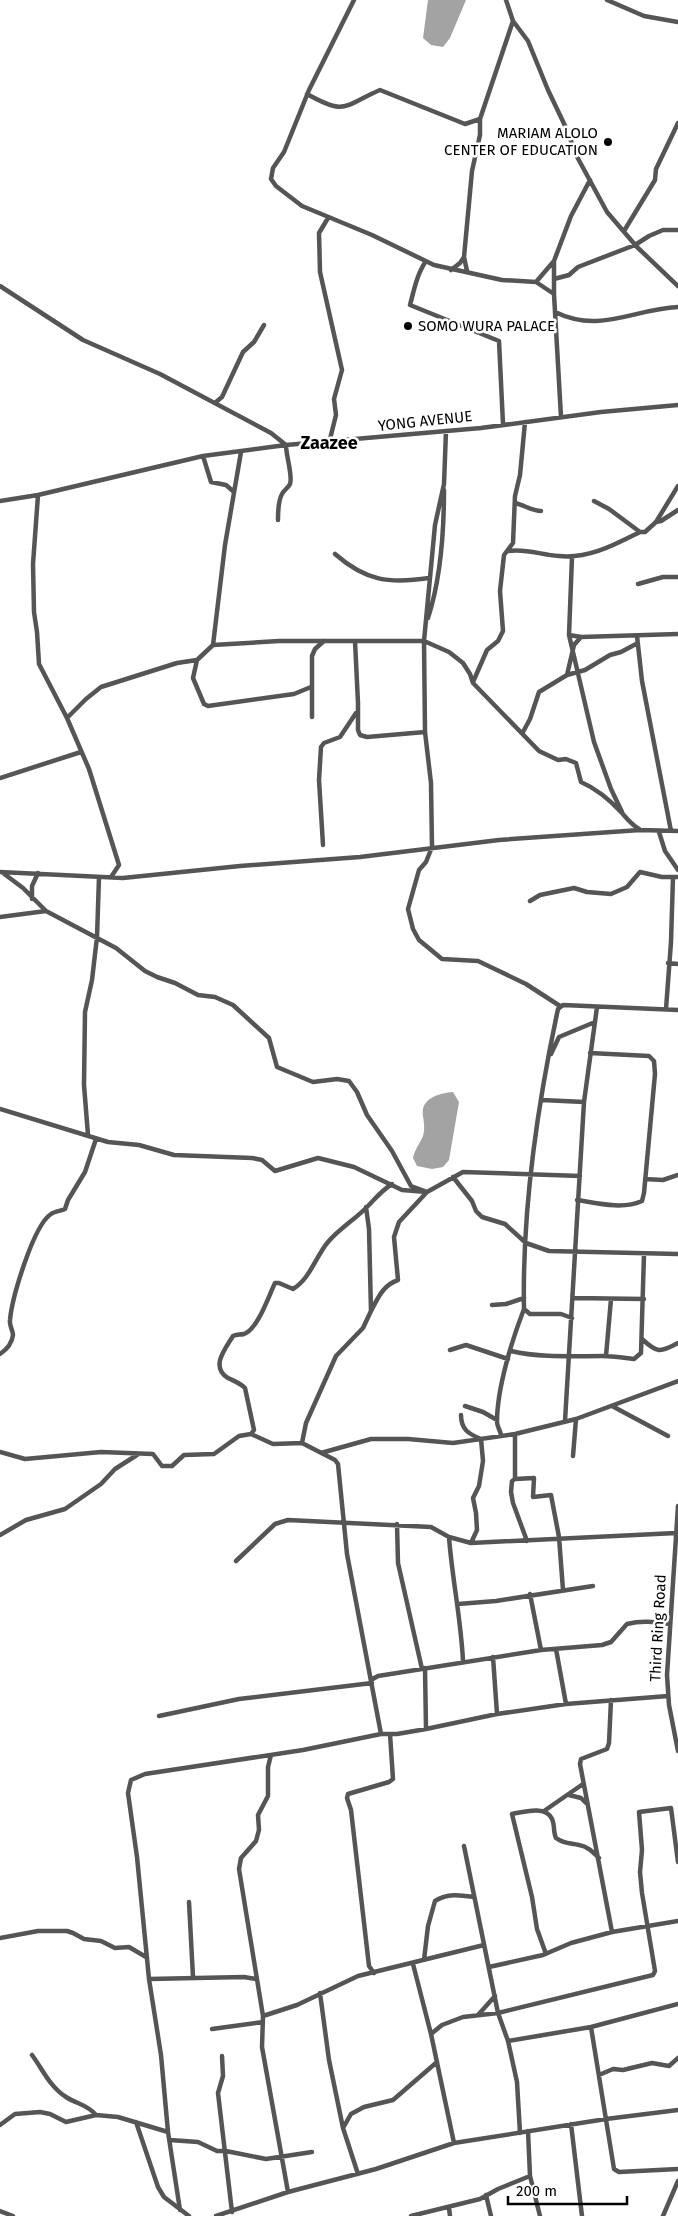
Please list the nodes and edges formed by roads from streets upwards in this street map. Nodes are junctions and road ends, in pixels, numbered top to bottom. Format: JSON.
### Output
{"nodes":[{"id":1,"x":354,"y":0,"type":"edge"},
{"id":2,"x":506,"y":0,"type":"edge"},
{"id":3,"x":607,"y":0,"type":"edge"},
{"id":4,"x":513,"y":21,"type":"junction"},
{"id":5,"x":678,"y":22,"type":"edge"},
{"id":6,"x":307,"y":94,"type":"junction"},
{"id":7,"x":480,"y":119,"type":"junction"},
{"id":8,"x":678,"y":124,"type":"edge"},
{"id":9,"x":590,"y":180,"type":"junction"},
{"id":10,"x":328,"y":218,"type":"junction"},
{"id":11,"x":678,"y":230,"type":"edge"},
{"id":12,"x":624,"y":231,"type":"junction"},
{"id":13,"x":635,"y":245,"type":"junction"},
{"id":14,"x":464,"y":257,"type":"junction"},
{"id":15,"x":554,"y":261,"type":"junction"},
{"id":16,"x":426,"y":262,"type":"junction"},
{"id":17,"x":451,"y":270,"type":"junction"},
{"id":18,"x":467,"y":271,"type":"junction"},
{"id":19,"x":554,"y":279,"type":"junction"},
{"id":20,"x":536,"y":282,"type":"junction"},
{"id":21,"x":0,"y":286,"type":"edge"},
{"id":22,"x":678,"y":286,"type":"edge"},
{"id":23,"x":554,"y":294,"type":"junction"},
{"id":24,"x":678,"y":307,"type":"edge"},
{"id":25,"x":555,"y":312,"type":"junction"},
{"id":26,"x":264,"y":325,"type":"dead end"},
{"id":27,"x":222,"y":397,"type":"junction"},
{"id":28,"x":216,"y":402,"type":"junction"},
{"id":29,"x":678,"y":405,"type":"edge"},
{"id":30,"x":226,"y":408,"type":"junction"},
{"id":31,"x":561,"y":417,"type":"junction"},
{"id":32,"x":525,"y":422,"type":"junction"},
{"id":33,"x":503,"y":424,"type":"junction"},
{"id":34,"x":446,"y":432,"type":"junction"},
{"id":35,"x":329,"y":443,"type":"junction"},
{"id":36,"x":286,"y":446,"type":"junction"},
{"id":37,"x":241,"y":452,"type":"junction"},
{"id":38,"x":204,"y":456,"type":"junction"},
{"id":39,"x":444,"y":484,"type":"junction"},
{"id":40,"x":678,"y":486,"type":"edge"},
{"id":41,"x":234,"y":492,"type":"junction"},
{"id":42,"x":38,"y":495,"type":"junction"},
{"id":43,"x":0,"y":501,"type":"edge"},
{"id":44,"x":594,"y":501,"type":"dead end"},
{"id":45,"x":515,"y":502,"type":"junction"},
{"id":46,"x":678,"y":510,"type":"edge"},
{"id":47,"x":541,"y":511,"type":"dead end"},
{"id":48,"x":278,"y":520,"type":"dead end"},
{"id":49,"x":656,"y":522,"type":"junction"},
{"id":50,"x":640,"y":532,"type":"junction"},
{"id":51,"x":508,"y":551,"type":"junction"},
{"id":52,"x":335,"y":554,"type":"dead end"},
{"id":53,"x":572,"y":556,"type":"junction"},
{"id":54,"x":678,"y":577,"type":"edge"},
{"id":55,"x":429,"y":578,"type":"junction"},
{"id":56,"x":638,"y":584,"type":"dead end"},
{"id":57,"x":425,"y":625,"type":"junction"},
{"id":58,"x":678,"y":634,"type":"edge"},
{"id":59,"x":569,"y":635,"type":"junction"},
{"id":60,"x":637,"y":636,"type":"junction"},
{"id":61,"x":581,"y":637,"type":"junction"},
{"id":62,"x":325,"y":640,"type":"junction"},
{"id":63,"x":355,"y":641,"type":"junction"},
{"id":64,"x":424,"y":641,"type":"junction"},
{"id":65,"x":636,"y":644,"type":"junction"},
{"id":66,"x":213,"y":645,"type":"junction"},
{"id":67,"x":573,"y":648,"type":"junction"},
{"id":68,"x":197,"y":660,"type":"junction"},
{"id":69,"x":577,"y":672,"type":"junction"},
{"id":70,"x":567,"y":675,"type":"junction"},
{"id":71,"x":473,"y":683,"type":"junction"},
{"id":72,"x":311,"y":687,"type":"junction"},
{"id":73,"x":357,"y":712,"type":"junction"},
{"id":74,"x":312,"y":717,"type":"dead end"},
{"id":75,"x":67,"y":718,"type":"junction"},
{"id":76,"x":425,"y":732,"type":"junction"},
{"id":77,"x":523,"y":732,"type":"junction"},
{"id":78,"x":81,"y":752,"type":"junction"},
{"id":79,"x":0,"y":778,"type":"edge"},
{"id":80,"x":623,"y":814,"type":"junction"},
{"id":81,"x":640,"y":830,"type":"junction"},
{"id":82,"x":670,"y":831,"type":"junction"},
{"id":83,"x":678,"y":831,"type":"edge"},
{"id":84,"x":659,"y":832,"type":"junction"},
{"id":85,"x":323,"y":845,"type":"dead end"},
{"id":86,"x":432,"y":847,"type":"junction"},
{"id":87,"x":678,"y":870,"type":"edge"},
{"id":88,"x":1,"y":872,"type":"edge"},
{"id":89,"x":38,"y":873,"type":"junction"},
{"id":90,"x":99,"y":877,"type":"junction"},
{"id":91,"x":111,"y":877,"type":"junction"},
{"id":92,"x":675,"y":877,"type":"edge"},
{"id":93,"x":32,"y":899,"type":"junction"},
{"id":94,"x":530,"y":901,"type":"dead end"},
{"id":95,"x":46,"y":911,"type":"junction"},
{"id":96,"x":0,"y":916,"type":"edge"},
{"id":97,"x":97,"y":937,"type":"junction"},
{"id":98,"x":668,"y":963,"type":"junction"},
{"id":99,"x":678,"y":964,"type":"edge"},
{"id":100,"x":560,"y":1006,"type":"junction"},
{"id":101,"x":598,"y":1007,"type":"junction"},
{"id":102,"x":666,"y":1009,"type":"junction"},
{"id":103,"x":678,"y":1010,"type":"edge"},
{"id":104,"x":595,"y":1022,"type":"junction"},
{"id":105,"x":590,"y":1053,"type":"junction"},
{"id":106,"x":546,"y":1063,"type":"junction"},
{"id":107,"x":542,"y":1100,"type":"junction"},
{"id":108,"x":584,"y":1102,"type":"junction"},
{"id":109,"x":0,"y":1109,"type":"edge"},
{"id":110,"x":88,"y":1135,"type":"junction"},
{"id":111,"x":96,"y":1138,"type":"junction"},
{"id":112,"x":531,"y":1173,"type":"junction"},
{"id":113,"x":678,"y":1175,"type":"edge"},
{"id":114,"x":580,"y":1176,"type":"junction"},
{"id":115,"x":453,"y":1178,"type":"junction"},
{"id":116,"x":645,"y":1179,"type":"junction"},
{"id":117,"x":392,"y":1184,"type":"junction"},
{"id":118,"x":426,"y":1192,"type":"junction"},
{"id":119,"x":577,"y":1200,"type":"junction"},
{"id":120,"x":366,"y":1208,"type":"junction"},
{"id":121,"x":526,"y":1243,"type":"junction"},
{"id":122,"x":575,"y":1253,"type":"junction"},
{"id":123,"x":644,"y":1254,"type":"junction"},
{"id":124,"x":678,"y":1254,"type":"edge"},
{"id":125,"x":524,"y":1298,"type":"junction"},
{"id":126,"x":573,"y":1298,"type":"junction"},
{"id":127,"x":611,"y":1299,"type":"junction"},
{"id":128,"x":644,"y":1299,"type":"junction"},
{"id":129,"x":492,"y":1305,"type":"dead end"},
{"id":130,"x":524,"y":1309,"type":"junction"},
{"id":131,"x":371,"y":1311,"type":"junction"},
{"id":132,"x":572,"y":1318,"type":"junction"},
{"id":133,"x":642,"y":1339,"type":"junction"},
{"id":134,"x":678,"y":1343,"type":"edge"},
{"id":135,"x":450,"y":1350,"type":"dead end"},
{"id":136,"x":511,"y":1351,"type":"junction"},
{"id":137,"x":0,"y":1354,"type":"edge"},
{"id":138,"x":569,"y":1356,"type":"junction"},
{"id":139,"x":606,"y":1356,"type":"junction"},
{"id":140,"x":508,"y":1359,"type":"junction"},
{"id":141,"x":678,"y":1381,"type":"edge"},
{"id":142,"x":465,"y":1406,"type":"dead end"},
{"id":143,"x":612,"y":1406,"type":"junction"},
{"id":144,"x":462,"y":1416,"type":"dead end"},
{"id":145,"x":576,"y":1419,"type":"junction"},
{"id":146,"x":498,"y":1420,"type":"junction"},
{"id":147,"x":565,"y":1420,"type":"junction"},
{"id":148,"x":251,"y":1434,"type":"junction"},
{"id":149,"x":514,"y":1434,"type":"junction"},
{"id":150,"x":501,"y":1436,"type":"junction"},
{"id":151,"x":668,"y":1436,"type":"dead end"},
{"id":152,"x":480,"y":1440,"type":"junction"},
{"id":153,"x":302,"y":1444,"type":"junction"},
{"id":154,"x":0,"y":1452,"type":"edge"},
{"id":155,"x":138,"y":1454,"type":"junction"},
{"id":156,"x":320,"y":1454,"type":"junction"},
{"id":157,"x":573,"y":1456,"type":"dead end"},
{"id":158,"x":515,"y":1479,"type":"junction"},
{"id":159,"x":678,"y":1506,"type":"edge"},
{"id":160,"x":345,"y":1523,"type":"junction"},
{"id":161,"x":397,"y":1524,"type":"junction"},
{"id":162,"x":676,"y":1533,"type":"junction"},
{"id":163,"x":0,"y":1534,"type":"edge"},
{"id":164,"x":450,"y":1536,"type":"junction"},
{"id":165,"x":559,"y":1538,"type":"junction"},
{"id":166,"x":527,"y":1541,"type":"junction"},
{"id":167,"x":471,"y":1543,"type":"junction"},
{"id":168,"x":236,"y":1561,"type":"dead end"},
{"id":169,"x":676,"y":1569,"type":"edge"},
{"id":170,"x":593,"y":1586,"type":"dead end"},
{"id":171,"x":563,"y":1590,"type":"junction"},
{"id":172,"x":530,"y":1594,"type":"junction"},
{"id":173,"x":458,"y":1604,"type":"junction"},
{"id":174,"x":670,"y":1624,"type":"junction"},
{"id":175,"x":556,"y":1648,"type":"junction"},
{"id":176,"x":541,"y":1650,"type":"junction"},
{"id":177,"x":493,"y":1657,"type":"junction"},
{"id":178,"x":463,"y":1661,"type":"junction"},
{"id":179,"x":423,"y":1669,"type":"junction"},
{"id":180,"x":372,"y":1681,"type":"junction"},
{"id":181,"x":668,"y":1696,"type":"junction"},
{"id":182,"x":611,"y":1700,"type":"junction"},
{"id":183,"x":566,"y":1704,"type":"junction"},
{"id":184,"x":497,"y":1714,"type":"junction"},
{"id":185,"x":159,"y":1716,"type":"dead end"},
{"id":186,"x":426,"y":1729,"type":"junction"},
{"id":187,"x":381,"y":1734,"type":"junction"},
{"id":188,"x":390,"y":1734,"type":"junction"},
{"id":189,"x":678,"y":1751,"type":"edge"},
{"id":190,"x":271,"y":1755,"type":"junction"},
{"id":191,"x":583,"y":1784,"type":"junction"},
{"id":192,"x":568,"y":1794,"type":"junction"},
{"id":193,"x":587,"y":1804,"type":"junction"},
{"id":194,"x":544,"y":1811,"type":"junction"},
{"id":195,"x":464,"y":1846,"type":"dead end"},
{"id":196,"x":599,"y":1858,"type":"junction"},
{"id":197,"x":678,"y":1862,"type":"edge"},
{"id":198,"x":474,"y":1897,"type":"junction"},
{"id":199,"x":189,"y":1902,"type":"dead end"},
{"id":200,"x":678,"y":1921,"type":"edge"},
{"id":201,"x":648,"y":1926,"type":"junction"},
{"id":202,"x":612,"y":1932,"type":"junction"},
{"id":203,"x":0,"y":1938,"type":"edge"},
{"id":204,"x":484,"y":1945,"type":"junction"},
{"id":205,"x":546,"y":1954,"type":"junction"},
{"id":206,"x":146,"y":1958,"type":"junction"},
{"id":207,"x":424,"y":1960,"type":"junction"},
{"id":208,"x":413,"y":1964,"type":"junction"},
{"id":209,"x":489,"y":1967,"type":"junction"},
{"id":210,"x":374,"y":1973,"type":"junction"},
{"id":211,"x":193,"y":1977,"type":"junction"},
{"id":212,"x":149,"y":1979,"type":"junction"},
{"id":213,"x":256,"y":1979,"type":"junction"},
{"id":214,"x":320,"y":1993,"type":"junction"},
{"id":215,"x":495,"y":1996,"type":"junction"},
{"id":216,"x":678,"y":2004,"type":"edge"},
{"id":217,"x":498,"y":2013,"type":"junction"},
{"id":218,"x":478,"y":2015,"type":"junction"},
{"id":219,"x":263,"y":2019,"type":"junction"},
{"id":220,"x":591,"y":2027,"type":"junction"},
{"id":221,"x":212,"y":2029,"type":"dead end"},
{"id":222,"x":431,"y":2034,"type":"junction"},
{"id":223,"x":508,"y":2041,"type":"junction"},
{"id":224,"x":32,"y":2055,"type":"dead end"},
{"id":225,"x":222,"y":2056,"type":"dead end"},
{"id":226,"x":678,"y":2058,"type":"edge"},
{"id":227,"x":437,"y":2062,"type":"junction"},
{"id":228,"x":599,"y":2075,"type":"junction"},
{"id":229,"x":678,"y":2110,"type":"edge"},
{"id":230,"x":96,"y":2115,"type":"junction"},
{"id":231,"x":606,"y":2119,"type":"junction"},
{"id":232,"x":136,"y":2122,"type":"junction"},
{"id":233,"x":571,"y":2124,"type":"junction"},
{"id":234,"x":0,"y":2125,"type":"edge"},
{"id":235,"x":343,"y":2128,"type":"junction"},
{"id":236,"x":528,"y":2131,"type":"junction"},
{"id":237,"x":168,"y":2132,"type":"junction"},
{"id":238,"x":520,"y":2133,"type":"junction"},
{"id":239,"x":170,"y":2140,"type":"junction"},
{"id":240,"x":454,"y":2143,"type":"junction"},
{"id":241,"x":226,"y":2151,"type":"junction"},
{"id":242,"x":312,"y":2152,"type":"dead end"},
{"id":243,"x":280,"y":2158,"type":"junction"},
{"id":244,"x":678,"y":2168,"type":"edge"},
{"id":245,"x":358,"y":2174,"type":"junction"},
{"id":246,"x":530,"y":2176,"type":"junction"},
{"id":247,"x":678,"y":2181,"type":"edge"},
{"id":248,"x":288,"y":2192,"type":"junction"},
{"id":249,"x":486,"y":2195,"type":"junction"},
{"id":250,"x":449,"y":2208,"type":"junction"},
{"id":251,"x":180,"y":2210,"type":"junction"},
{"id":252,"x":0,"y":2211,"type":"edge"},
{"id":253,"x":232,"y":2212,"type":"junction"},
{"id":254,"x":13,"y":2216,"type":"edge"},
{"id":255,"x":189,"y":2216,"type":"edge"},
{"id":256,"x":216,"y":2216,"type":"edge"},
{"id":257,"x":411,"y":2216,"type":"edge"},
{"id":258,"x":450,"y":2216,"type":"edge"},
{"id":259,"x":491,"y":2216,"type":"edge"},
{"id":260,"x":540,"y":2216,"type":"edge"},
{"id":261,"x":582,"y":2216,"type":"edge"},
{"id":262,"x":663,"y":2216,"type":"edge"}],
"edges":[{"from":1,"to":6,"type":"street"},
{"from":2,"to":4,"type":"street"},
{"from":3,"to":5,"type":"street"},
{"from":4,"to":7,"type":"street"},
{"from":4,"to":9,"type":"street"},
{"from":6,"to":7,"type":"street"},
{"from":6,"to":10,"type":"street"},
{"from":7,"to":14,"type":"street"},
{"from":8,"to":12,"type":"street"},
{"from":9,"to":12,"type":"street"},
{"from":9,"to":15,"type":"street"},
{"from":10,"to":16,"type":"street"},
{"from":10,"to":35,"type":"street"},
{"from":11,"to":13,"type":"street"},
{"from":12,"to":13,"type":"street"},
{"from":13,"to":19,"type":"street"},
{"from":13,"to":22,"type":"street"},
{"from":14,"to":17,"type":"street"},
{"from":14,"to":18,"type":"street"},
{"from":15,"to":19,"type":"street"},
{"from":15,"to":20,"type":"street"},
{"from":16,"to":17,"type":"street"},
{"from":16,"to":33,"type":"street"},
{"from":17,"to":18,"type":"street"},
{"from":18,"to":20,"type":"street"},
{"from":19,"to":23,"type":"street"},
{"from":20,"to":23,"type":"street"},
{"from":21,"to":28,"type":"street"},
{"from":23,"to":25,"type":"street"},
{"from":24,"to":25,"type":"street"},
{"from":25,"to":31,"type":"street"},
{"from":26,"to":27,"type":"street"},
{"from":27,"to":28,"type":"street"},
{"from":27,"to":30,"type":"street"},
{"from":28,"to":30,"type":"street"},
{"from":29,"to":31,"type":"street","name":"YONG AVENUE"},
{"from":30,"to":36,"type":"street"},
{"from":31,"to":32,"type":"street","name":"YONG AVENUE"},
{"from":32,"to":33,"type":"street","name":"YONG AVENUE"},
{"from":32,"to":45,"type":"street"},
{"from":33,"to":34,"type":"street","name":"YONG AVENUE"},
{"from":34,"to":35,"type":"street","name":"YONG AVENUE"},
{"from":34,"to":39,"type":"street"},
{"from":35,"to":36,"type":"street","name":"YONG AVENUE"},
{"from":36,"to":37,"type":"street","name":"YONG AVENUE"},
{"from":36,"to":48,"type":"street"},
{"from":37,"to":38,"type":"street","name":"YONG AVENUE"},
{"from":37,"to":41,"type":"street"},
{"from":38,"to":41,"type":"street"},
{"from":38,"to":42,"type":"street","name":"YONG AVENUE"},
{"from":39,"to":55,"type":"street"},
{"from":39,"to":57,"type":"street"},
{"from":40,"to":49,"type":"street"},
{"from":41,"to":66,"type":"street"},
{"from":42,"to":43,"type":"street","name":"YONG AVENUE"},
{"from":42,"to":75,"type":"street"},
{"from":44,"to":50,"type":"street"},
{"from":45,"to":47,"type":"street"},
{"from":45,"to":51,"type":"street"},
{"from":46,"to":49,"type":"street"},
{"from":49,"to":50,"type":"street"},
{"from":50,"to":53,"type":"street"},
{"from":51,"to":53,"type":"street"},
{"from":51,"to":71,"type":"street"},
{"from":52,"to":55,"type":"street"},
{"from":53,"to":59,"type":"street"},
{"from":54,"to":56,"type":"street"},
{"from":55,"to":57,"type":"street"},
{"from":57,"to":64,"type":"street"},
{"from":58,"to":60,"type":"street"},
{"from":59,"to":61,"type":"street"},
{"from":59,"to":67,"type":"street"},
{"from":60,"to":61,"type":"street"},
{"from":60,"to":65,"type":"street"},
{"from":61,"to":67,"type":"street"},
{"from":62,"to":63,"type":"street"},
{"from":62,"to":66,"type":"street"},
{"from":62,"to":72,"type":"street"},
{"from":63,"to":64,"type":"street"},
{"from":63,"to":73,"type":"street"},
{"from":64,"to":71,"type":"street"},
{"from":64,"to":76,"type":"street"},
{"from":65,"to":69,"type":"street"},
{"from":65,"to":82,"type":"street"},
{"from":66,"to":68,"type":"street"},
{"from":67,"to":69,"type":"street"},
{"from":67,"to":70,"type":"street"},
{"from":68,"to":72,"type":"street"},
{"from":68,"to":75,"type":"street"},
{"from":69,"to":70,"type":"street"},
{"from":69,"to":80,"type":"street"},
{"from":70,"to":77,"type":"street"},
{"from":71,"to":77,"type":"street"},
{"from":72,"to":74,"type":"street"},
{"from":73,"to":76,"type":"street"},
{"from":73,"to":85,"type":"street"},
{"from":75,"to":78,"type":"street"},
{"from":76,"to":86,"type":"street"},
{"from":77,"to":80,"type":"street"},
{"from":78,"to":79,"type":"street"},
{"from":78,"to":91,"type":"street"},
{"from":80,"to":81,"type":"street"},
{"from":81,"to":84,"type":"street"},
{"from":81,"to":86,"type":"street"},
{"from":82,"to":83,"type":"street"},
{"from":82,"to":84,"type":"street"},
{"from":84,"to":87,"type":"street"},
{"from":86,"to":91,"type":"street"},
{"from":86,"to":100,"type":"street"},
{"from":88,"to":89,"type":"street"},
{"from":88,"to":93,"type":"street"},
{"from":89,"to":90,"type":"street"},
{"from":89,"to":93,"type":"street"},
{"from":90,"to":91,"type":"street"},
{"from":90,"to":97,"type":"street"},
{"from":92,"to":94,"type":"street"},
{"from":92,"to":98,"type":"street"},
{"from":93,"to":95,"type":"street"},
{"from":95,"to":96,"type":"street"},
{"from":95,"to":97,"type":"street"},
{"from":97,"to":110,"type":"street"},
{"from":97,"to":118,"type":"street"},
{"from":98,"to":99,"type":"street"},
{"from":98,"to":102,"type":"street"},
{"from":100,"to":101,"type":"street"},
{"from":100,"to":106,"type":"street"},
{"from":101,"to":102,"type":"street"},
{"from":101,"to":104,"type":"street"},
{"from":102,"to":103,"type":"street"},
{"from":104,"to":105,"type":"street"},
{"from":104,"to":106,"type":"street"},
{"from":105,"to":108,"type":"street"},
{"from":105,"to":116,"type":"street"},
{"from":106,"to":107,"type":"street"},
{"from":107,"to":108,"type":"street"},
{"from":107,"to":112,"type":"street"},
{"from":108,"to":114,"type":"street"},
{"from":109,"to":110,"type":"street"},
{"from":110,"to":111,"type":"street"},
{"from":111,"to":117,"type":"street"},
{"from":111,"to":137,"type":"street"},
{"from":112,"to":114,"type":"street"},
{"from":112,"to":115,"type":"street"},
{"from":112,"to":121,"type":"street"},
{"from":113,"to":116,"type":"street"},
{"from":114,"to":119,"type":"street"},
{"from":115,"to":118,"type":"street"},
{"from":115,"to":121,"type":"street"},
{"from":116,"to":119,"type":"street"},
{"from":117,"to":118,"type":"street"},
{"from":117,"to":120,"type":"street"},
{"from":118,"to":131,"type":"street"},
{"from":119,"to":122,"type":"street"},
{"from":120,"to":131,"type":"street"},
{"from":120,"to":148,"type":"street"},
{"from":121,"to":122,"type":"street"},
{"from":121,"to":125,"type":"street"},
{"from":122,"to":123,"type":"street"},
{"from":122,"to":126,"type":"street"},
{"from":123,"to":124,"type":"street"},
{"from":123,"to":128,"type":"street"},
{"from":125,"to":129,"type":"street"},
{"from":125,"to":130,"type":"street"},
{"from":126,"to":127,"type":"street"},
{"from":126,"to":132,"type":"street"},
{"from":127,"to":128,"type":"street"},
{"from":127,"to":139,"type":"street"},
{"from":128,"to":133,"type":"street"},
{"from":130,"to":132,"type":"street"},
{"from":130,"to":136,"type":"street"},
{"from":131,"to":153,"type":"street"},
{"from":132,"to":138,"type":"street"},
{"from":133,"to":134,"type":"street"},
{"from":133,"to":139,"type":"street"},
{"from":135,"to":140,"type":"street"},
{"from":136,"to":138,"type":"street"},
{"from":136,"to":140,"type":"street"},
{"from":138,"to":139,"type":"street"},
{"from":138,"to":147,"type":"street"},
{"from":140,"to":146,"type":"street"},
{"from":141,"to":143,"type":"street"},
{"from":142,"to":146,"type":"street"},
{"from":143,"to":145,"type":"street"},
{"from":143,"to":151,"type":"street"},
{"from":144,"to":152,"type":"street"},
{"from":145,"to":147,"type":"street"},
{"from":145,"to":157,"type":"street"},
{"from":146,"to":150,"type":"street"},
{"from":147,"to":149,"type":"street"},
{"from":148,"to":153,"type":"street"},
{"from":148,"to":155,"type":"street"},
{"from":149,"to":150,"type":"street"},
{"from":149,"to":158,"type":"street"},
{"from":150,"to":152,"type":"street"},
{"from":152,"to":156,"type":"street"},
{"from":152,"to":167,"type":"street"},
{"from":153,"to":156,"type":"street"},
{"from":154,"to":155,"type":"street"},
{"from":155,"to":163,"type":"street"},
{"from":156,"to":160,"type":"street"},
{"from":158,"to":165,"type":"street"},
{"from":158,"to":166,"type":"street"},
{"from":159,"to":162,"type":"street","name":"Third Ring Road"},
{"from":160,"to":161,"type":"street"},
{"from":160,"to":168,"type":"street"},
{"from":160,"to":180,"type":"street"},
{"from":161,"to":164,"type":"street"},
{"from":161,"to":179,"type":"street"},
{"from":162,"to":165,"type":"street"},
{"from":162,"to":169,"type":"street","name":"Third Ring Road"},
{"from":164,"to":167,"type":"street"},
{"from":164,"to":173,"type":"street"},
{"from":165,"to":166,"type":"street"},
{"from":165,"to":171,"type":"street"},
{"from":166,"to":167,"type":"street"},
{"from":169,"to":174,"type":"street","name":"Third Ring Road"},
{"from":170,"to":171,"type":"street"},
{"from":171,"to":172,"type":"street"},
{"from":172,"to":173,"type":"street"},
{"from":172,"to":176,"type":"street"},
{"from":173,"to":178,"type":"street"},
{"from":174,"to":175,"type":"street"},
{"from":174,"to":181,"type":"street","name":"Third Ring Road"},
{"from":175,"to":176,"type":"street"},
{"from":175,"to":183,"type":"street"},
{"from":176,"to":177,"type":"street"},
{"from":177,"to":178,"type":"street"},
{"from":177,"to":184,"type":"street"},
{"from":178,"to":179,"type":"street"},
{"from":179,"to":180,"type":"street"},
{"from":179,"to":186,"type":"street"},
{"from":180,"to":185,"type":"street"},
{"from":180,"to":187,"type":"street"},
{"from":181,"to":182,"type":"street"},
{"from":181,"to":189,"type":"street","name":"Third Ring Road"},
{"from":182,"to":183,"type":"street"},
{"from":182,"to":191,"type":"street"},
{"from":183,"to":184,"type":"street"},
{"from":184,"to":186,"type":"street"},
{"from":186,"to":188,"type":"street"},
{"from":187,"to":188,"type":"street"},
{"from":187,"to":190,"type":"street"},
{"from":188,"to":210,"type":"street"},
{"from":190,"to":206,"type":"street"},
{"from":190,"to":213,"type":"street"},
{"from":191,"to":192,"type":"street"},
{"from":191,"to":193,"type":"street"},
{"from":192,"to":193,"type":"street"},
{"from":192,"to":194,"type":"street"},
{"from":193,"to":196,"type":"street"},
{"from":194,"to":196,"type":"street"},
{"from":194,"to":205,"type":"street"},
{"from":195,"to":198,"type":"street"},
{"from":196,"to":202,"type":"street"},
{"from":197,"to":201,"type":"street"},
{"from":198,"to":204,"type":"street"},
{"from":198,"to":207,"type":"street"},
{"from":199,"to":211,"type":"street"},
{"from":200,"to":201,"type":"street"},
{"from":201,"to":202,"type":"street"},
{"from":201,"to":217,"type":"street"},
{"from":202,"to":205,"type":"street"},
{"from":203,"to":206,"type":"street"},
{"from":204,"to":207,"type":"street"},
{"from":204,"to":209,"type":"street"},
{"from":205,"to":209,"type":"street"},
{"from":206,"to":212,"type":"street"},
{"from":207,"to":208,"type":"street"},
{"from":208,"to":210,"type":"street"},
{"from":208,"to":222,"type":"street"},
{"from":209,"to":215,"type":"street"},
{"from":210,"to":214,"type":"street"},
{"from":211,"to":212,"type":"street"},
{"from":211,"to":213,"type":"street"},
{"from":212,"to":237,"type":"street"},
{"from":213,"to":219,"type":"street"},
{"from":214,"to":219,"type":"street"},
{"from":214,"to":235,"type":"street"},
{"from":215,"to":217,"type":"street"},
{"from":215,"to":218,"type":"street"},
{"from":216,"to":220,"type":"street"},
{"from":217,"to":218,"type":"street"},
{"from":217,"to":223,"type":"street"},
{"from":218,"to":222,"type":"street"},
{"from":219,"to":221,"type":"street"},
{"from":219,"to":243,"type":"street"},
{"from":220,"to":223,"type":"street"},
{"from":220,"to":228,"type":"street"},
{"from":222,"to":227,"type":"street"},
{"from":223,"to":238,"type":"street"},
{"from":224,"to":230,"type":"street"},
{"from":225,"to":241,"type":"street"},
{"from":226,"to":228,"type":"street"},
{"from":227,"to":235,"type":"street"},
{"from":227,"to":240,"type":"street"},
{"from":228,"to":231,"type":"street"},
{"from":229,"to":231,"type":"street"},
{"from":230,"to":232,"type":"street"},
{"from":230,"to":234,"type":"street"},
{"from":231,"to":233,"type":"street"},
{"from":231,"to":244,"type":"street"},
{"from":232,"to":237,"type":"street"},
{"from":232,"to":251,"type":"street"},
{"from":233,"to":236,"type":"street"},
{"from":233,"to":261,"type":"street"},
{"from":235,"to":245,"type":"street"},
{"from":236,"to":238,"type":"street"},
{"from":236,"to":246,"type":"street"},
{"from":237,"to":239,"type":"street"},
{"from":238,"to":240,"type":"street"},
{"from":239,"to":241,"type":"street"},
{"from":239,"to":251,"type":"street"},
{"from":240,"to":245,"type":"street"},
{"from":241,"to":243,"type":"street"},
{"from":241,"to":253,"type":"street"},
{"from":242,"to":243,"type":"street"},
{"from":243,"to":248,"type":"street"},
{"from":245,"to":248,"type":"street"},
{"from":246,"to":249,"type":"street"},
{"from":246,"to":260,"type":"street"},
{"from":247,"to":262,"type":"street"},
{"from":248,"to":253,"type":"street"},
{"from":249,"to":250,"type":"street"},
{"from":249,"to":259,"type":"street"},
{"from":250,"to":257,"type":"street"},
{"from":250,"to":258,"type":"street"},
{"from":251,"to":255,"type":"street"},
{"from":252,"to":254,"type":"street"},
{"from":253,"to":256,"type":"street"}]}
